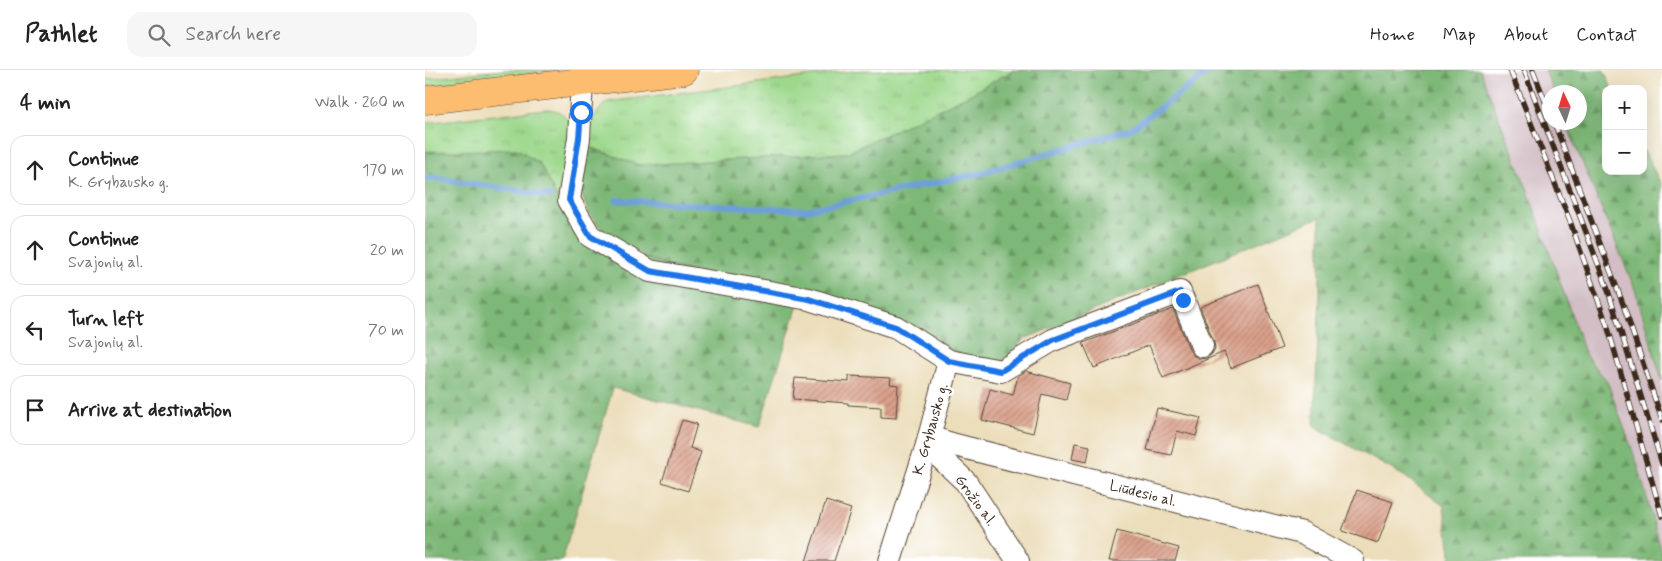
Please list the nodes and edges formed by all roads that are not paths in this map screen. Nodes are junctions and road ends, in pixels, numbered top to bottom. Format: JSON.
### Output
{"nodes":[{"id":1,"x":684,"y":70,"type":"edge"},
{"id":2,"x":582,"y":82,"type":"junction"},
{"id":3,"x":425,"y":100,"type":"edge"},
{"id":4,"x":1202,"y":346,"type":"dead end"},
{"id":5,"x":949,"y":361,"type":"junction"},
{"id":6,"x":928,"y":441,"type":"junction"},
{"id":7,"x":890,"y":561,"type":"edge"},
{"id":8,"x":1019,"y":561,"type":"edge"},
{"id":9,"x":1353,"y":561,"type":"edge"}],
"edges":[{"from":1,"to":2,"type":"main road"},
{"from":2,"to":3,"type":"main road"},
{"from":2,"to":5,"type":"street"},
{"from":4,"to":5,"type":"street"},
{"from":5,"to":6,"type":"street","name":"K. Grybausko g."},
{"from":6,"to":7,"type":"street","name":"K. Grybausko g."},
{"from":6,"to":8,"type":"street","name":"Grožio al."},
{"from":6,"to":9,"type":"street","name":"Liūdesio al."}]}
